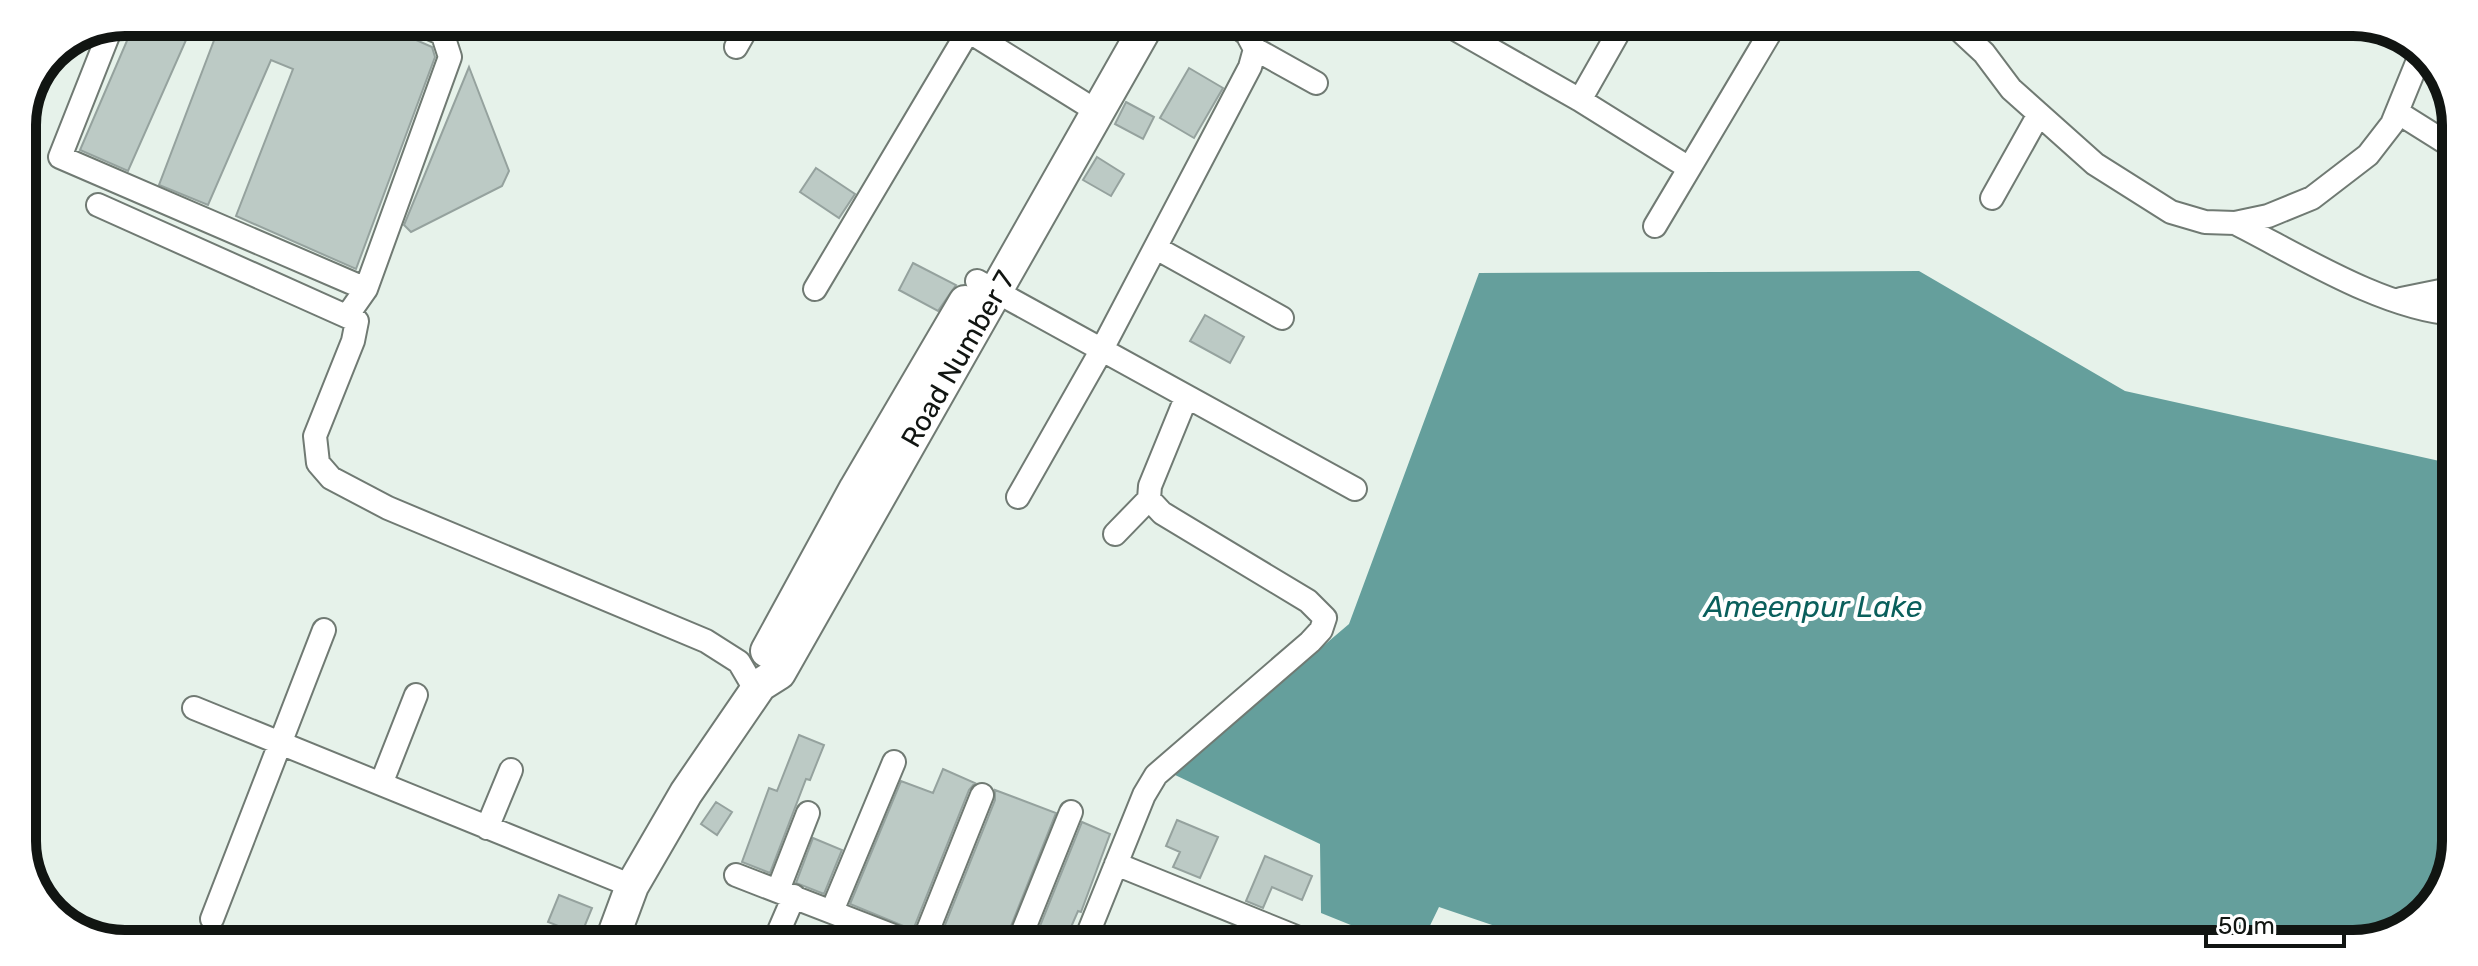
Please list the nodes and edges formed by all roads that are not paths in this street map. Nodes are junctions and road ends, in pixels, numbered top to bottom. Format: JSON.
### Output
{"nodes":[{"id":1,"x":443,"y":36,"type":"edge"},
{"id":2,"x":742,"y":36,"type":"edge"},
{"id":3,"x":958,"y":36,"type":"edge"},
{"id":4,"x":977,"y":36,"type":"edge"},
{"id":5,"x":1118,"y":36,"type":"edge"},
{"id":6,"x":1139,"y":36,"type":"edge"},
{"id":7,"x":1248,"y":36,"type":"edge"},
{"id":8,"x":1467,"y":36,"type":"edge"},
{"id":9,"x":1616,"y":36,"type":"edge"},
{"id":10,"x":1768,"y":36,"type":"edge"},
{"id":11,"x":1966,"y":36,"type":"edge"},
{"id":12,"x":1979,"y":36,"type":"edge"},
{"id":13,"x":107,"y":38,"type":"edge"},
{"id":14,"x":736,"y":47,"type":"dead end"},
{"id":15,"x":1255,"y":49,"type":"junction"},
{"id":16,"x":1984,"y":53,"type":"junction"},
{"id":17,"x":2417,"y":63,"type":"edge"},
{"id":18,"x":1316,"y":83,"type":"dead end"},
{"id":19,"x":1580,"y":100,"type":"junction"},
{"id":20,"x":1089,"y":107,"type":"junction"},
{"id":21,"x":2397,"y":112,"type":"junction"},
{"id":22,"x":2039,"y":114,"type":"junction"},
{"id":23,"x":2442,"y":140,"type":"edge"},
{"id":24,"x":1689,"y":168,"type":"junction"},
{"id":25,"x":1992,"y":198,"type":"dead end"},
{"id":26,"x":98,"y":205,"type":"dead end"},
{"id":27,"x":2235,"y":223,"type":"junction"},
{"id":28,"x":1655,"y":226,"type":"dead end"},
{"id":29,"x":1156,"y":248,"type":"junction"},
{"id":30,"x":986,"y":286,"type":"junction"},
{"id":31,"x":366,"y":289,"type":"junction"},
{"id":32,"x":815,"y":289,"type":"dead end"},
{"id":33,"x":2442,"y":292,"type":"edge"},
{"id":34,"x":2396,"y":299,"type":"junction"},
{"id":35,"x":2442,"y":313,"type":"edge"},
{"id":36,"x":347,"y":316,"type":"junction"},
{"id":37,"x":1282,"y":318,"type":"dead end"},
{"id":38,"x":1101,"y":351,"type":"junction"},
{"id":39,"x":1186,"y":398,"type":"junction"},
{"id":40,"x":1355,"y":489,"type":"dead end"},
{"id":41,"x":1018,"y":497,"type":"dead end"},
{"id":42,"x":1149,"y":499,"type":"junction"},
{"id":43,"x":1115,"y":534,"type":"dead end"},
{"id":44,"x":324,"y":630,"type":"dead end"},
{"id":45,"x":758,"y":688,"type":"junction"},
{"id":46,"x":416,"y":695,"type":"dead end"},
{"id":47,"x":194,"y":708,"type":"dead end"},
{"id":48,"x":280,"y":743,"type":"junction"},
{"id":49,"x":894,"y":762,"type":"dead end"},
{"id":50,"x":511,"y":770,"type":"dead end"},
{"id":51,"x":381,"y":784,"type":"junction"},
{"id":52,"x":982,"y":795,"type":"dead end"},
{"id":53,"x":1071,"y":812,"type":"dead end"},
{"id":54,"x":808,"y":813,"type":"dead end"},
{"id":55,"x":487,"y":828,"type":"junction"},
{"id":56,"x":1116,"y":864,"type":"junction"},
{"id":57,"x":736,"y":875,"type":"dead end"},
{"id":58,"x":632,"y":886,"type":"junction"},
{"id":59,"x":786,"y":893,"type":"junction"},
{"id":60,"x":832,"y":911,"type":"junction"},
{"id":61,"x":212,"y":919,"type":"dead end"},
{"id":62,"x":616,"y":930,"type":"edge"},
{"id":63,"x":777,"y":930,"type":"edge"},
{"id":64,"x":879,"y":930,"type":"edge"},
{"id":65,"x":928,"y":930,"type":"edge"},
{"id":66,"x":1023,"y":930,"type":"edge"},
{"id":67,"x":1089,"y":930,"type":"edge"},
{"id":68,"x":1279,"y":930,"type":"edge"}],
"edges":[{"from":1,"to":31,"type":"street"},
{"from":2,"to":14,"type":"street"},
{"from":3,"to":32,"type":"street"},
{"from":4,"to":20,"type":"street"},
{"from":5,"to":20,"type":"street","name":"Road Number 7"},
{"from":6,"to":20,"type":"street","name":"Road Number 7"},
{"from":7,"to":15,"type":"street"},
{"from":8,"to":19,"type":"street"},
{"from":9,"to":19,"type":"street"},
{"from":10,"to":24,"type":"street"},
{"from":11,"to":16,"type":"street"},
{"from":12,"to":16,"type":"street"},
{"from":13,"to":31,"type":"street"},
{"from":15,"to":18,"type":"street"},
{"from":15,"to":29,"type":"street"},
{"from":16,"to":22,"type":"street"},
{"from":17,"to":21,"type":"street"},
{"from":19,"to":24,"type":"street"},
{"from":20,"to":30,"type":"street","name":"Road Number 7"},
{"from":21,"to":23,"type":"street"},
{"from":21,"to":27,"type":"street"},
{"from":22,"to":25,"type":"street"},
{"from":22,"to":27,"type":"street"},
{"from":24,"to":28,"type":"street"},
{"from":26,"to":36,"type":"street"},
{"from":27,"to":34,"type":"street"},
{"from":29,"to":37,"type":"street"},
{"from":29,"to":38,"type":"street"},
{"from":30,"to":38,"type":"street"},
{"from":30,"to":45,"type":"street","name":"Road Number 7"},
{"from":31,"to":36,"type":"street"},
{"from":33,"to":34,"type":"street"},
{"from":34,"to":35,"type":"street"},
{"from":36,"to":45,"type":"street"},
{"from":38,"to":39,"type":"street"},
{"from":38,"to":41,"type":"street"},
{"from":39,"to":40,"type":"street"},
{"from":39,"to":42,"type":"street"},
{"from":42,"to":43,"type":"street"},
{"from":42,"to":56,"type":"street"},
{"from":44,"to":48,"type":"street"},
{"from":45,"to":58,"type":"street","name":"Road Number 7"},
{"from":46,"to":51,"type":"street"},
{"from":47,"to":48,"type":"street"},
{"from":48,"to":51,"type":"street"},
{"from":48,"to":61,"type":"street"},
{"from":49,"to":60,"type":"street"},
{"from":50,"to":55,"type":"street"},
{"from":51,"to":55,"type":"street"},
{"from":52,"to":65,"type":"street"},
{"from":53,"to":66,"type":"street"},
{"from":54,"to":59,"type":"street"},
{"from":55,"to":58,"type":"street"},
{"from":56,"to":67,"type":"street"},
{"from":56,"to":68,"type":"street"},
{"from":57,"to":59,"type":"street"},
{"from":58,"to":62,"type":"street","name":"Road Number 7"},
{"from":59,"to":60,"type":"street"},
{"from":59,"to":63,"type":"street"},
{"from":60,"to":64,"type":"street"}]}
